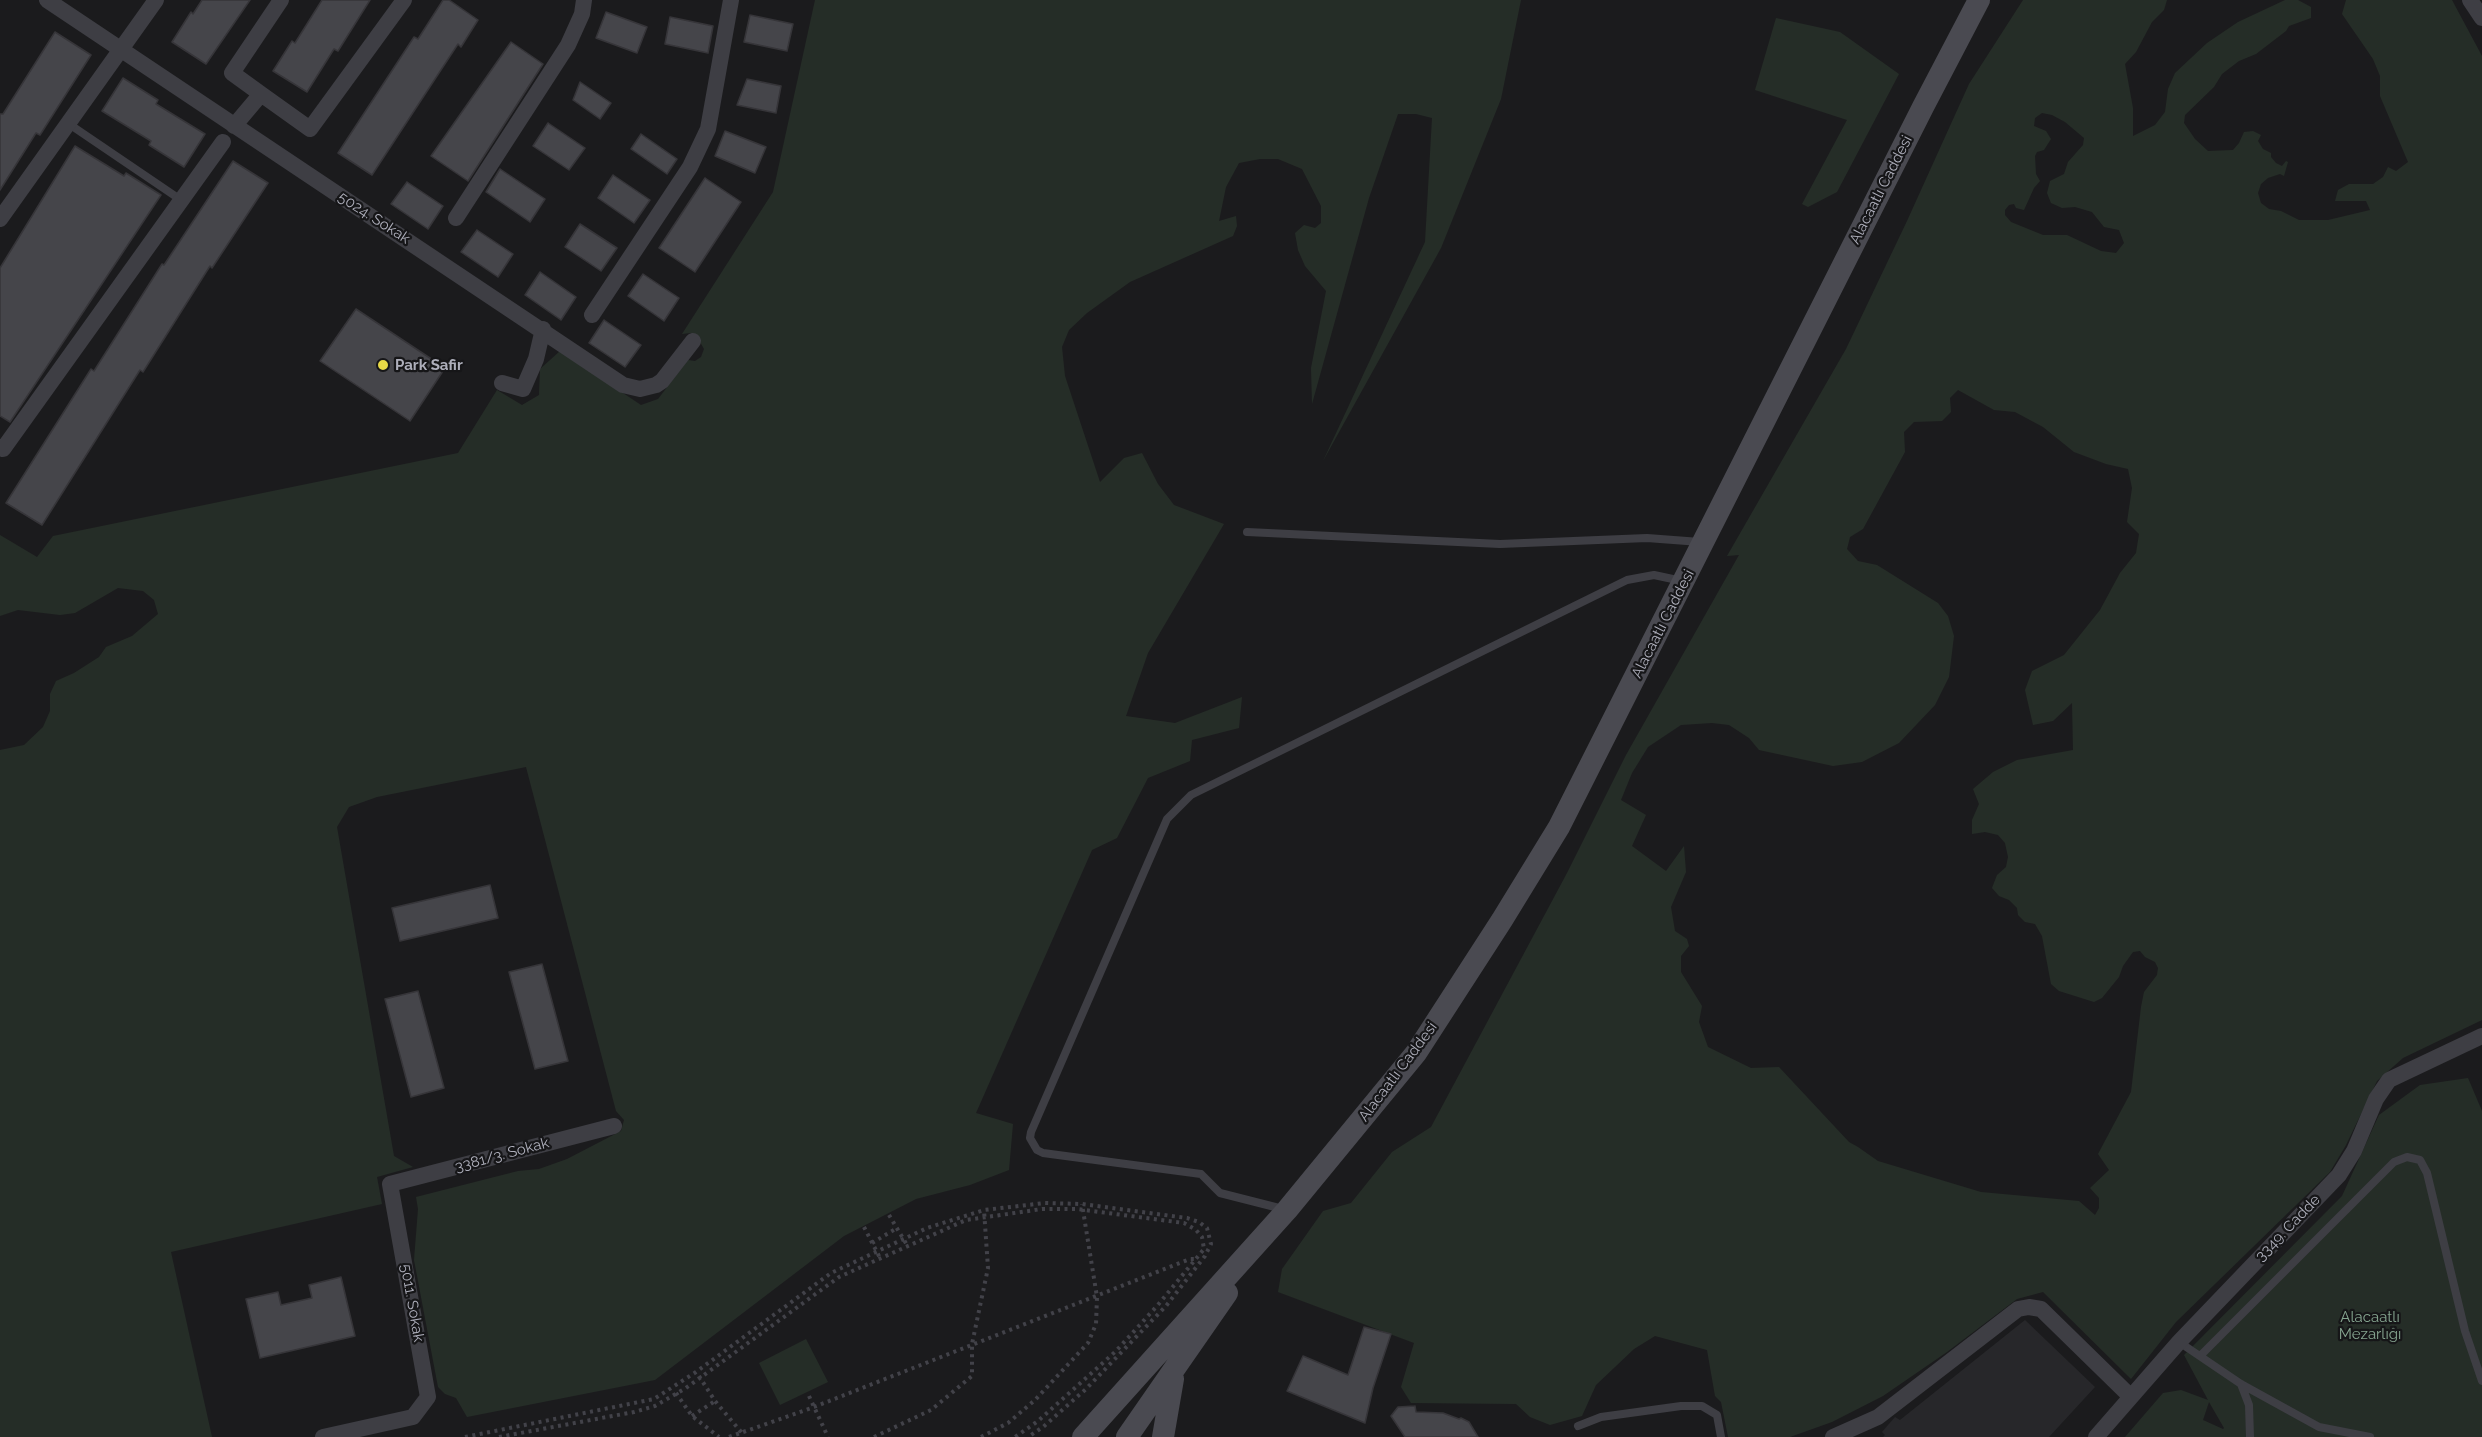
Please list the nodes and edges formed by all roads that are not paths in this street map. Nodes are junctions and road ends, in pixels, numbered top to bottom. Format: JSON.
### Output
{"nodes":[{"id":1,"x":47,"y":0,"type":"edge"},
{"id":2,"x":156,"y":0,"type":"edge"},
{"id":3,"x":281,"y":0,"type":"edge"},
{"id":4,"x":404,"y":0,"type":"edge"},
{"id":5,"x":584,"y":0,"type":"edge"},
{"id":6,"x":731,"y":0,"type":"edge"},
{"id":7,"x":1979,"y":0,"type":"edge"},
{"id":8,"x":2470,"y":0,"type":"edge"},
{"id":9,"x":2482,"y":18,"type":"edge"},
{"id":10,"x":123,"y":49,"type":"junction"},
{"id":11,"x":261,"y":94,"type":"junction"},
{"id":12,"x":69,"y":124,"type":"junction"},
{"id":13,"x":234,"y":126,"type":"junction"},
{"id":14,"x":223,"y":142,"type":"dead end"},
{"id":15,"x":181,"y":200,"type":"junction"},
{"id":16,"x":456,"y":218,"type":"dead end"},
{"id":17,"x":0,"y":219,"type":"edge"},
{"id":18,"x":592,"y":315,"type":"dead end"},
{"id":19,"x":543,"y":329,"type":"junction"},
{"id":20,"x":693,"y":341,"type":"dead end"},
{"id":21,"x":502,"y":383,"type":"dead end"},
{"id":22,"x":1,"y":450,"type":"edge"},
{"id":23,"x":1247,"y":532,"type":"dead end"},
{"id":24,"x":1703,"y":543,"type":"junction"},
{"id":25,"x":1685,"y":582,"type":"junction"},
{"id":26,"x":2482,"y":1036,"type":"edge"},
{"id":27,"x":614,"y":1126,"type":"dead end"},
{"id":28,"x":390,"y":1184,"type":"joint"},
{"id":29,"x":1287,"y":1210,"type":"junction"},
{"id":30,"x":2179,"y":1341,"type":"junction"},
{"id":31,"x":2200,"y":1356,"type":"junction"},
{"id":32,"x":1174,"y":1371,"type":"junction"},
{"id":33,"x":2482,"y":1381,"type":"edge"},
{"id":34,"x":2241,"y":1384,"type":"junction"},
{"id":35,"x":2131,"y":1397,"type":"junction"},
{"id":36,"x":1578,"y":1426,"type":"dead end"},
{"id":37,"x":323,"y":1437,"type":"edge"},
{"id":38,"x":1083,"y":1437,"type":"edge"},
{"id":39,"x":1127,"y":1437,"type":"edge"},
{"id":40,"x":1163,"y":1437,"type":"edge"},
{"id":41,"x":1721,"y":1437,"type":"edge"},
{"id":42,"x":1833,"y":1437,"type":"edge"},
{"id":43,"x":2097,"y":1437,"type":"edge"},
{"id":44,"x":2250,"y":1437,"type":"edge"},
{"id":45,"x":2370,"y":1437,"type":"edge"}],
"edges":[{"from":1,"to":10,"type":"street","name":"5024. Sokak"},
{"from":2,"to":10,"type":"street"},
{"from":3,"to":11,"type":"street"},
{"from":4,"to":11,"type":"street"},
{"from":5,"to":16,"type":"street"},
{"from":6,"to":18,"type":"street"},
{"from":7,"to":24,"type":"main road","name":"Alacaatlı Caddesi"},
{"from":8,"to":9,"type":"street"},
{"from":10,"to":12,"type":"street"},
{"from":10,"to":13,"type":"street","name":"5024. Sokak"},
{"from":11,"to":13,"type":"street"},
{"from":12,"to":15,"type":"lane"},
{"from":12,"to":17,"type":"street"},
{"from":13,"to":19,"type":"street","name":"5024. Sokak"},
{"from":14,"to":15,"type":"street"},
{"from":15,"to":22,"type":"street"},
{"from":19,"to":20,"type":"street","name":"5024. Sokak"},
{"from":19,"to":21,"type":"street"},
{"from":23,"to":24,"type":"lane"},
{"from":24,"to":25,"type":"main road","name":"Alacaatlı Caddesi"},
{"from":25,"to":29,"type":"main road","name":"Alacaatlı Caddesi"},
{"from":25,"to":29,"type":"lane"},
{"from":26,"to":30,"type":"street","name":"3349. Cadde"},
{"from":27,"to":28,"type":"street","name":"3381/3. Sokak"},
{"from":28,"to":37,"type":"street","name":"5011. Sokak"},
{"from":29,"to":32,"type":"main road","name":"Alacaatlı Caddesi"},
{"from":29,"to":38,"type":"main road","name":"Alacaatlı Caddesi"},
{"from":30,"to":31,"type":"lane"},
{"from":30,"to":35,"type":"street","name":"3349. Cadde"},
{"from":31,"to":33,"type":"lane"},
{"from":31,"to":34,"type":"lane"},
{"from":32,"to":39,"type":"main road","name":"Alacaatlı Caddesi"},
{"from":32,"to":40,"type":"main road"},
{"from":34,"to":44,"type":"lane"},
{"from":34,"to":45,"type":"lane"},
{"from":35,"to":42,"type":"street"},
{"from":35,"to":43,"type":"street","name":"3349. Cadde"},
{"from":36,"to":41,"type":"lane"}]}
